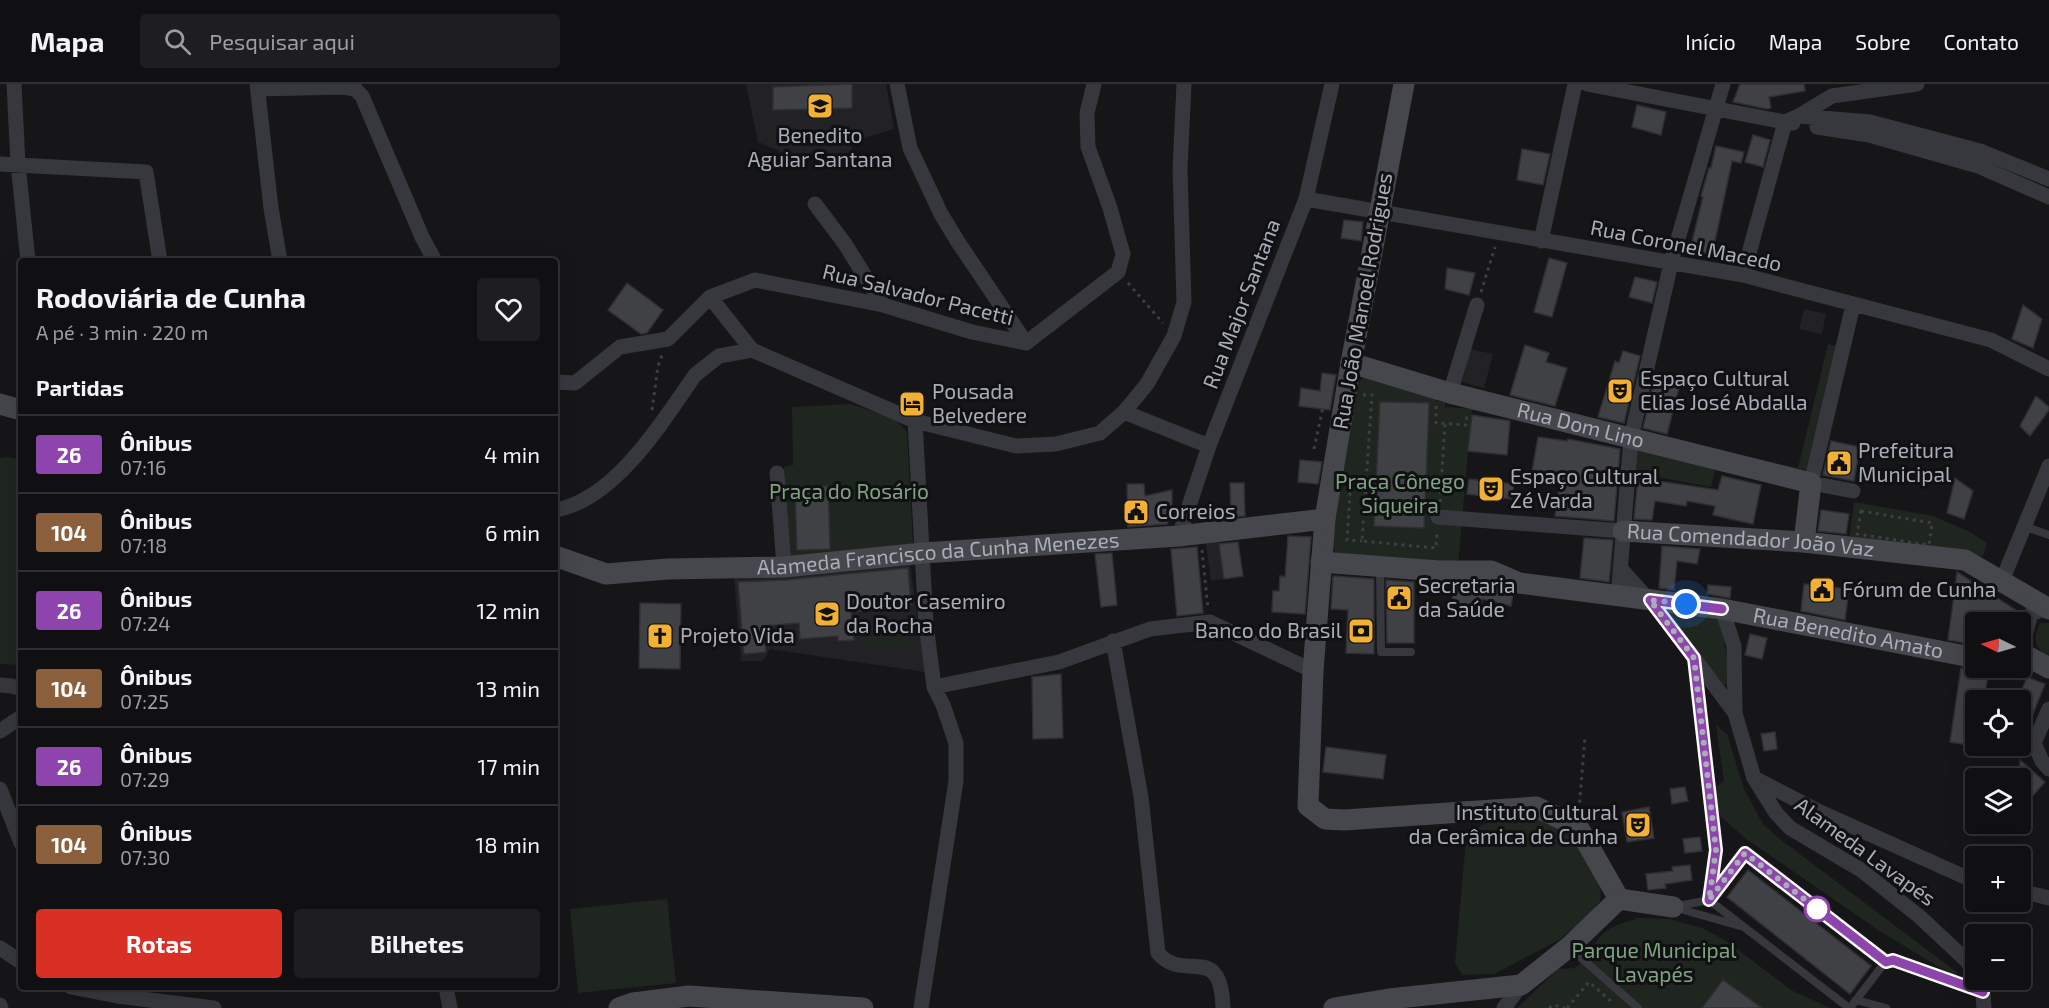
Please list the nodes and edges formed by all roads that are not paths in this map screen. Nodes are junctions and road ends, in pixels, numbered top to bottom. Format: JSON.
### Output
{"nodes":[{"id":1,"x":14,"y":84,"type":"edge"},
{"id":2,"x":897,"y":84,"type":"edge"},
{"id":3,"x":1094,"y":84,"type":"edge"},
{"id":4,"x":1184,"y":84,"type":"edge"},
{"id":5,"x":1332,"y":84,"type":"edge"},
{"id":6,"x":1404,"y":84,"type":"edge"},
{"id":7,"x":1575,"y":84,"type":"edge"},
{"id":8,"x":1587,"y":84,"type":"edge"},
{"id":9,"x":1723,"y":84,"type":"edge"},
{"id":10,"x":1917,"y":84,"type":"edge"},
{"id":11,"x":258,"y":87,"type":"edge"},
{"id":12,"x":1632,"y":89,"type":"edge"},
{"id":13,"x":1717,"y":108,"type":"junction"},
{"id":14,"x":1792,"y":119,"type":"junction"},
{"id":15,"x":0,"y":164,"type":"edge"},
{"id":16,"x":18,"y":164,"type":"junction"},
{"id":17,"x":2049,"y":178,"type":"edge"},
{"id":18,"x":2049,"y":197,"type":"edge"},
{"id":19,"x":1306,"y":200,"type":"junction"},
{"id":20,"x":815,"y":204,"type":"dead end"},
{"id":21,"x":1379,"y":212,"type":"junction"},
{"id":22,"x":1541,"y":241,"type":"junction"},
{"id":23,"x":28,"y":258,"type":"edge"},
{"id":24,"x":160,"y":258,"type":"edge"},
{"id":25,"x":279,"y":258,"type":"edge"},
{"id":26,"x":433,"y":258,"type":"edge"},
{"id":27,"x":1671,"y":263,"type":"junction"},
{"id":28,"x":1743,"y":275,"type":"junction"},
{"id":29,"x":710,"y":297,"type":"junction"},
{"id":30,"x":883,"y":305,"type":"junction"},
{"id":31,"x":1477,"y":305,"type":"road end"},
{"id":32,"x":1853,"y":305,"type":"junction"},
{"id":33,"x":1026,"y":343,"type":"junction"},
{"id":34,"x":752,"y":350,"type":"junction"},
{"id":35,"x":1351,"y":363,"type":"junction"},
{"id":36,"x":2049,"y":369,"type":"edge"},
{"id":37,"x":558,"y":382,"type":"edge"},
{"id":38,"x":1443,"y":397,"type":"junction"},
{"id":39,"x":0,"y":404,"type":"edge"},
{"id":40,"x":18,"y":409,"type":"edge"},
{"id":41,"x":18,"y":411,"type":"edge"},
{"id":42,"x":1124,"y":412,"type":"junction"},
{"id":43,"x":0,"y":417,"type":"edge"},
{"id":44,"x":915,"y":421,"type":"junction"},
{"id":45,"x":1631,"y":438,"type":"junction"},
{"id":46,"x":1209,"y":446,"type":"junction"},
{"id":47,"x":2049,"y":466,"type":"edge"},
{"id":48,"x":777,"y":473,"type":"dead end"},
{"id":49,"x":1811,"y":483,"type":"junction"},
{"id":50,"x":1852,"y":490,"type":"dead end"},
{"id":51,"x":558,"y":509,"type":"edge"},
{"id":52,"x":1438,"y":517,"type":"road end"},
{"id":53,"x":1324,"y":519,"type":"junction"},
{"id":54,"x":2026,"y":527,"type":"junction"},
{"id":55,"x":1623,"y":531,"type":"junction"},
{"id":56,"x":2049,"y":535,"type":"edge"},
{"id":57,"x":1179,"y":536,"type":"junction"},
{"id":58,"x":1804,"y":542,"type":"junction"},
{"id":59,"x":923,"y":553,"type":"junction"},
{"id":60,"x":558,"y":557,"type":"edge"},
{"id":61,"x":1322,"y":562,"type":"junction"},
{"id":62,"x":784,"y":567,"type":"junction"},
{"id":63,"x":1380,"y":568,"type":"junction"},
{"id":64,"x":1620,"y":568,"type":"junction"},
{"id":65,"x":2002,"y":581,"type":"junction"},
{"id":66,"x":1618,"y":597,"type":"junction"},
{"id":67,"x":1650,"y":600,"type":"junction"},
{"id":68,"x":2048,"y":608,"type":"edge"},
{"id":69,"x":1722,"y":609,"type":"junction"},
{"id":70,"x":2031,"y":614,"type":"edge"},
{"id":71,"x":1113,"y":641,"type":"junction"},
{"id":72,"x":1411,"y":652,"type":"dead end"},
{"id":73,"x":1965,"y":656,"type":"edge"},
{"id":74,"x":1694,"y":658,"type":"junction"},
{"id":75,"x":2031,"y":659,"type":"edge"},
{"id":76,"x":2049,"y":668,"type":"edge"},
{"id":77,"x":1313,"y":670,"type":"junction"},
{"id":78,"x":0,"y":685,"type":"edge"},
{"id":79,"x":934,"y":687,"type":"junction"},
{"id":80,"x":18,"y":688,"type":"edge"},
{"id":81,"x":2049,"y":709,"type":"edge"},
{"id":82,"x":1735,"y":713,"type":"junction"},
{"id":83,"x":18,"y":719,"type":"edge"},
{"id":84,"x":0,"y":731,"type":"edge"},
{"id":85,"x":2049,"y":769,"type":"edge"},
{"id":86,"x":1754,"y":778,"type":"junction"},
{"id":87,"x":0,"y":789,"type":"edge"},
{"id":88,"x":18,"y":835,"type":"edge"},
{"id":89,"x":1965,"y":877,"type":"edge"},
{"id":90,"x":2031,"y":894,"type":"edge"},
{"id":91,"x":2049,"y":898,"type":"edge"},
{"id":92,"x":1619,"y":899,"type":"junction"},
{"id":93,"x":1709,"y":900,"type":"junction"},
{"id":94,"x":1673,"y":907,"type":"junction"},
{"id":95,"x":1745,"y":928,"type":"junction"},
{"id":96,"x":1569,"y":947,"type":"junction"},
{"id":97,"x":0,"y":948,"type":"edge"},
{"id":98,"x":1965,"y":959,"type":"edge"},
{"id":99,"x":18,"y":960,"type":"edge"},
{"id":100,"x":1886,"y":962,"type":"junction"},
{"id":101,"x":1965,"y":979,"type":"edge"},
{"id":102,"x":1521,"y":985,"type":"junction"},
{"id":103,"x":86,"y":990,"type":"edge"},
{"id":104,"x":447,"y":990,"type":"edge"},
{"id":105,"x":1980,"y":990,"type":"edge"},
{"id":106,"x":1856,"y":1000,"type":"junction"},
{"id":107,"x":1390,"y":1003,"type":"edge"},
{"id":108,"x":214,"y":1008,"type":"edge"},
{"id":109,"x":450,"y":1008,"type":"edge"},
{"id":110,"x":619,"y":1008,"type":"edge"},
{"id":111,"x":863,"y":1008,"type":"edge"},
{"id":112,"x":921,"y":1008,"type":"edge"},
{"id":113,"x":1223,"y":1008,"type":"edge"},
{"id":114,"x":1334,"y":1008,"type":"edge"},
{"id":115,"x":1504,"y":1008,"type":"edge"},
{"id":116,"x":1638,"y":1008,"type":"edge"},
{"id":117,"x":1850,"y":1008,"type":"edge"},
{"id":118,"x":1886,"y":1008,"type":"edge"},
{"id":119,"x":1984,"y":1008,"type":"edge"}],
"edges":[{"from":1,"to":16,"type":"street"},
{"from":2,"to":33,"type":"street"},
{"from":3,"to":33,"type":"street","name":"Rua Salvador Pacetti"},
{"from":4,"to":42,"type":"street"},
{"from":5,"to":19,"type":"street","name":"Rua Major Santana"},
{"from":6,"to":21,"type":"street","name":"Rua João Manoel Rodrigues"},
{"from":7,"to":22,"type":"street"},
{"from":8,"to":12,"type":"street"},
{"from":9,"to":13,"type":"street"},
{"from":10,"to":14,"type":"street"},
{"from":11,"to":25,"type":"street"},
{"from":11,"to":26,"type":"street"},
{"from":12,"to":13,"type":"street"},
{"from":13,"to":14,"type":"street"},
{"from":13,"to":27,"type":"street"},
{"from":14,"to":17,"type":"street"},
{"from":14,"to":18,"type":"street"},
{"from":14,"to":28,"type":"street"},
{"from":15,"to":16,"type":"street"},
{"from":16,"to":23,"type":"street"},
{"from":16,"to":24,"type":"street"},
{"from":19,"to":21,"type":"street","name":"Rua Coronel Macedo"},
{"from":19,"to":46,"type":"street","name":"Rua Major Santana"},
{"from":20,"to":30,"type":"street"},
{"from":21,"to":22,"type":"street","name":"Rua Coronel Macedo"},
{"from":21,"to":35,"type":"street","name":"Rua João Manoel Rodrigues"},
{"from":22,"to":27,"type":"street","name":"Rua Coronel Macedo"},
{"from":27,"to":28,"type":"street","name":"Rua Coronel Macedo"},
{"from":27,"to":45,"type":"street"},
{"from":28,"to":32,"type":"street","name":"Rua Coronel Macedo"},
{"from":29,"to":30,"type":"street","name":"Rua Salvador Pacetti"},
{"from":29,"to":34,"type":"street"},
{"from":29,"to":37,"type":"street"},
{"from":30,"to":33,"type":"street","name":"Rua Salvador Pacetti"},
{"from":31,"to":38,"type":"street"},
{"from":32,"to":36,"type":"street","name":"Rua Coronel Macedo"},
{"from":32,"to":49,"type":"street"},
{"from":34,"to":44,"type":"street"},
{"from":34,"to":51,"type":"street"},
{"from":35,"to":38,"type":"street","name":"Rua Dom Lino"},
{"from":35,"to":53,"type":"street","name":"Rua João Manoel Rodrigues"},
{"from":38,"to":45,"type":"street","name":"Rua Dom Lino"},
{"from":39,"to":40,"type":"street"},
{"from":41,"to":43,"type":"street"},
{"from":42,"to":44,"type":"street"},
{"from":42,"to":46,"type":"street"},
{"from":44,"to":59,"type":"street"},
{"from":45,"to":49,"type":"street","name":"Rua Dom Lino"},
{"from":45,"to":55,"type":"street"},
{"from":46,"to":57,"type":"street","name":"Rua Major Santana"},
{"from":47,"to":54,"type":"street"},
{"from":48,"to":62,"type":"street"},
{"from":49,"to":50,"type":"street"},
{"from":49,"to":58,"type":"street"},
{"from":52,"to":55,"type":"street","name":"Rua Comendador João Vaz"},
{"from":53,"to":57,"type":"street","name":"Alameda Francisco da Cunha Menezes"},
{"from":53,"to":61,"type":"street","name":"Rua João Manoel Rodrigues"},
{"from":54,"to":56,"type":"lane"},
{"from":54,"to":65,"type":"street"},
{"from":55,"to":58,"type":"street","name":"Rua Comendador João Vaz"},
{"from":55,"to":64,"type":"street"},
{"from":57,"to":59,"type":"street","name":"Alameda Francisco da Cunha Menezes"},
{"from":58,"to":65,"type":"street","name":"Rua Comendador João Vaz"},
{"from":59,"to":62,"type":"street","name":"Alameda Francisco da Cunha Menezes"},
{"from":59,"to":79,"type":"street"},
{"from":60,"to":62,"type":"street","name":"Alameda Francisco da Cunha Menezes"},
{"from":61,"to":63,"type":"street","name":"Rua Benedito Amato"},
{"from":61,"to":77,"type":"street","name":"Rua João Manoel Rodrigues"},
{"from":63,"to":66,"type":"street","name":"Rua Benedito Amato"},
{"from":63,"to":72,"type":"lane"},
{"from":64,"to":66,"type":"street"},
{"from":64,"to":67,"type":"street"},
{"from":65,"to":68,"type":"street","name":"Rua Comendador João Vaz"},
{"from":66,"to":67,"type":"street","name":"Rua Benedito Amato"},
{"from":67,"to":69,"type":"street","name":"Rua Benedito Amato"},
{"from":67,"to":74,"type":"street"},
{"from":68,"to":70,"type":"street"},
{"from":69,"to":73,"type":"street","name":"Rua Benedito Amato"},
{"from":69,"to":82,"type":"street","name":"Alameda Lavapés"},
{"from":71,"to":77,"type":"street"},
{"from":71,"to":79,"type":"street"},
{"from":71,"to":113,"type":"street"},
{"from":74,"to":82,"type":"street"},
{"from":74,"to":93,"type":"lane"},
{"from":75,"to":76,"type":"street"},
{"from":77,"to":92,"type":"street","name":"Rua João Manoel Rodrigues"},
{"from":78,"to":80,"type":"street"},
{"from":79,"to":112,"type":"street"},
{"from":81,"to":85,"type":"street"},
{"from":82,"to":86,"type":"street","name":"Alameda Lavapés"},
{"from":83,"to":84,"type":"street"},
{"from":86,"to":89,"type":"street"},
{"from":86,"to":98,"type":"street","name":"Alameda Lavapés"},
{"from":87,"to":88,"type":"street"},
{"from":90,"to":91,"type":"street"},
{"from":92,"to":94,"type":"street"},
{"from":92,"to":96,"type":"street"},
{"from":93,"to":94,"type":"lane"},
{"from":93,"to":95,"type":"lane"},
{"from":93,"to":100,"type":"lane"},
{"from":94,"to":95,"type":"lane"},
{"from":95,"to":117,"type":"lane"},
{"from":96,"to":102,"type":"street"},
{"from":96,"to":116,"type":"lane"},
{"from":97,"to":99,"type":"street"},
{"from":100,"to":101,"type":"lane"},
{"from":100,"to":106,"type":"lane"},
{"from":102,"to":107,"type":"street"},
{"from":102,"to":115,"type":"street"},
{"from":103,"to":108,"type":"street"},
{"from":104,"to":109,"type":"street"},
{"from":105,"to":119,"type":"street"},
{"from":106,"to":117,"type":"lane"},
{"from":106,"to":118,"type":"lane"},
{"from":107,"to":114,"type":"street"},
{"from":110,"to":111,"type":"street"}]}
